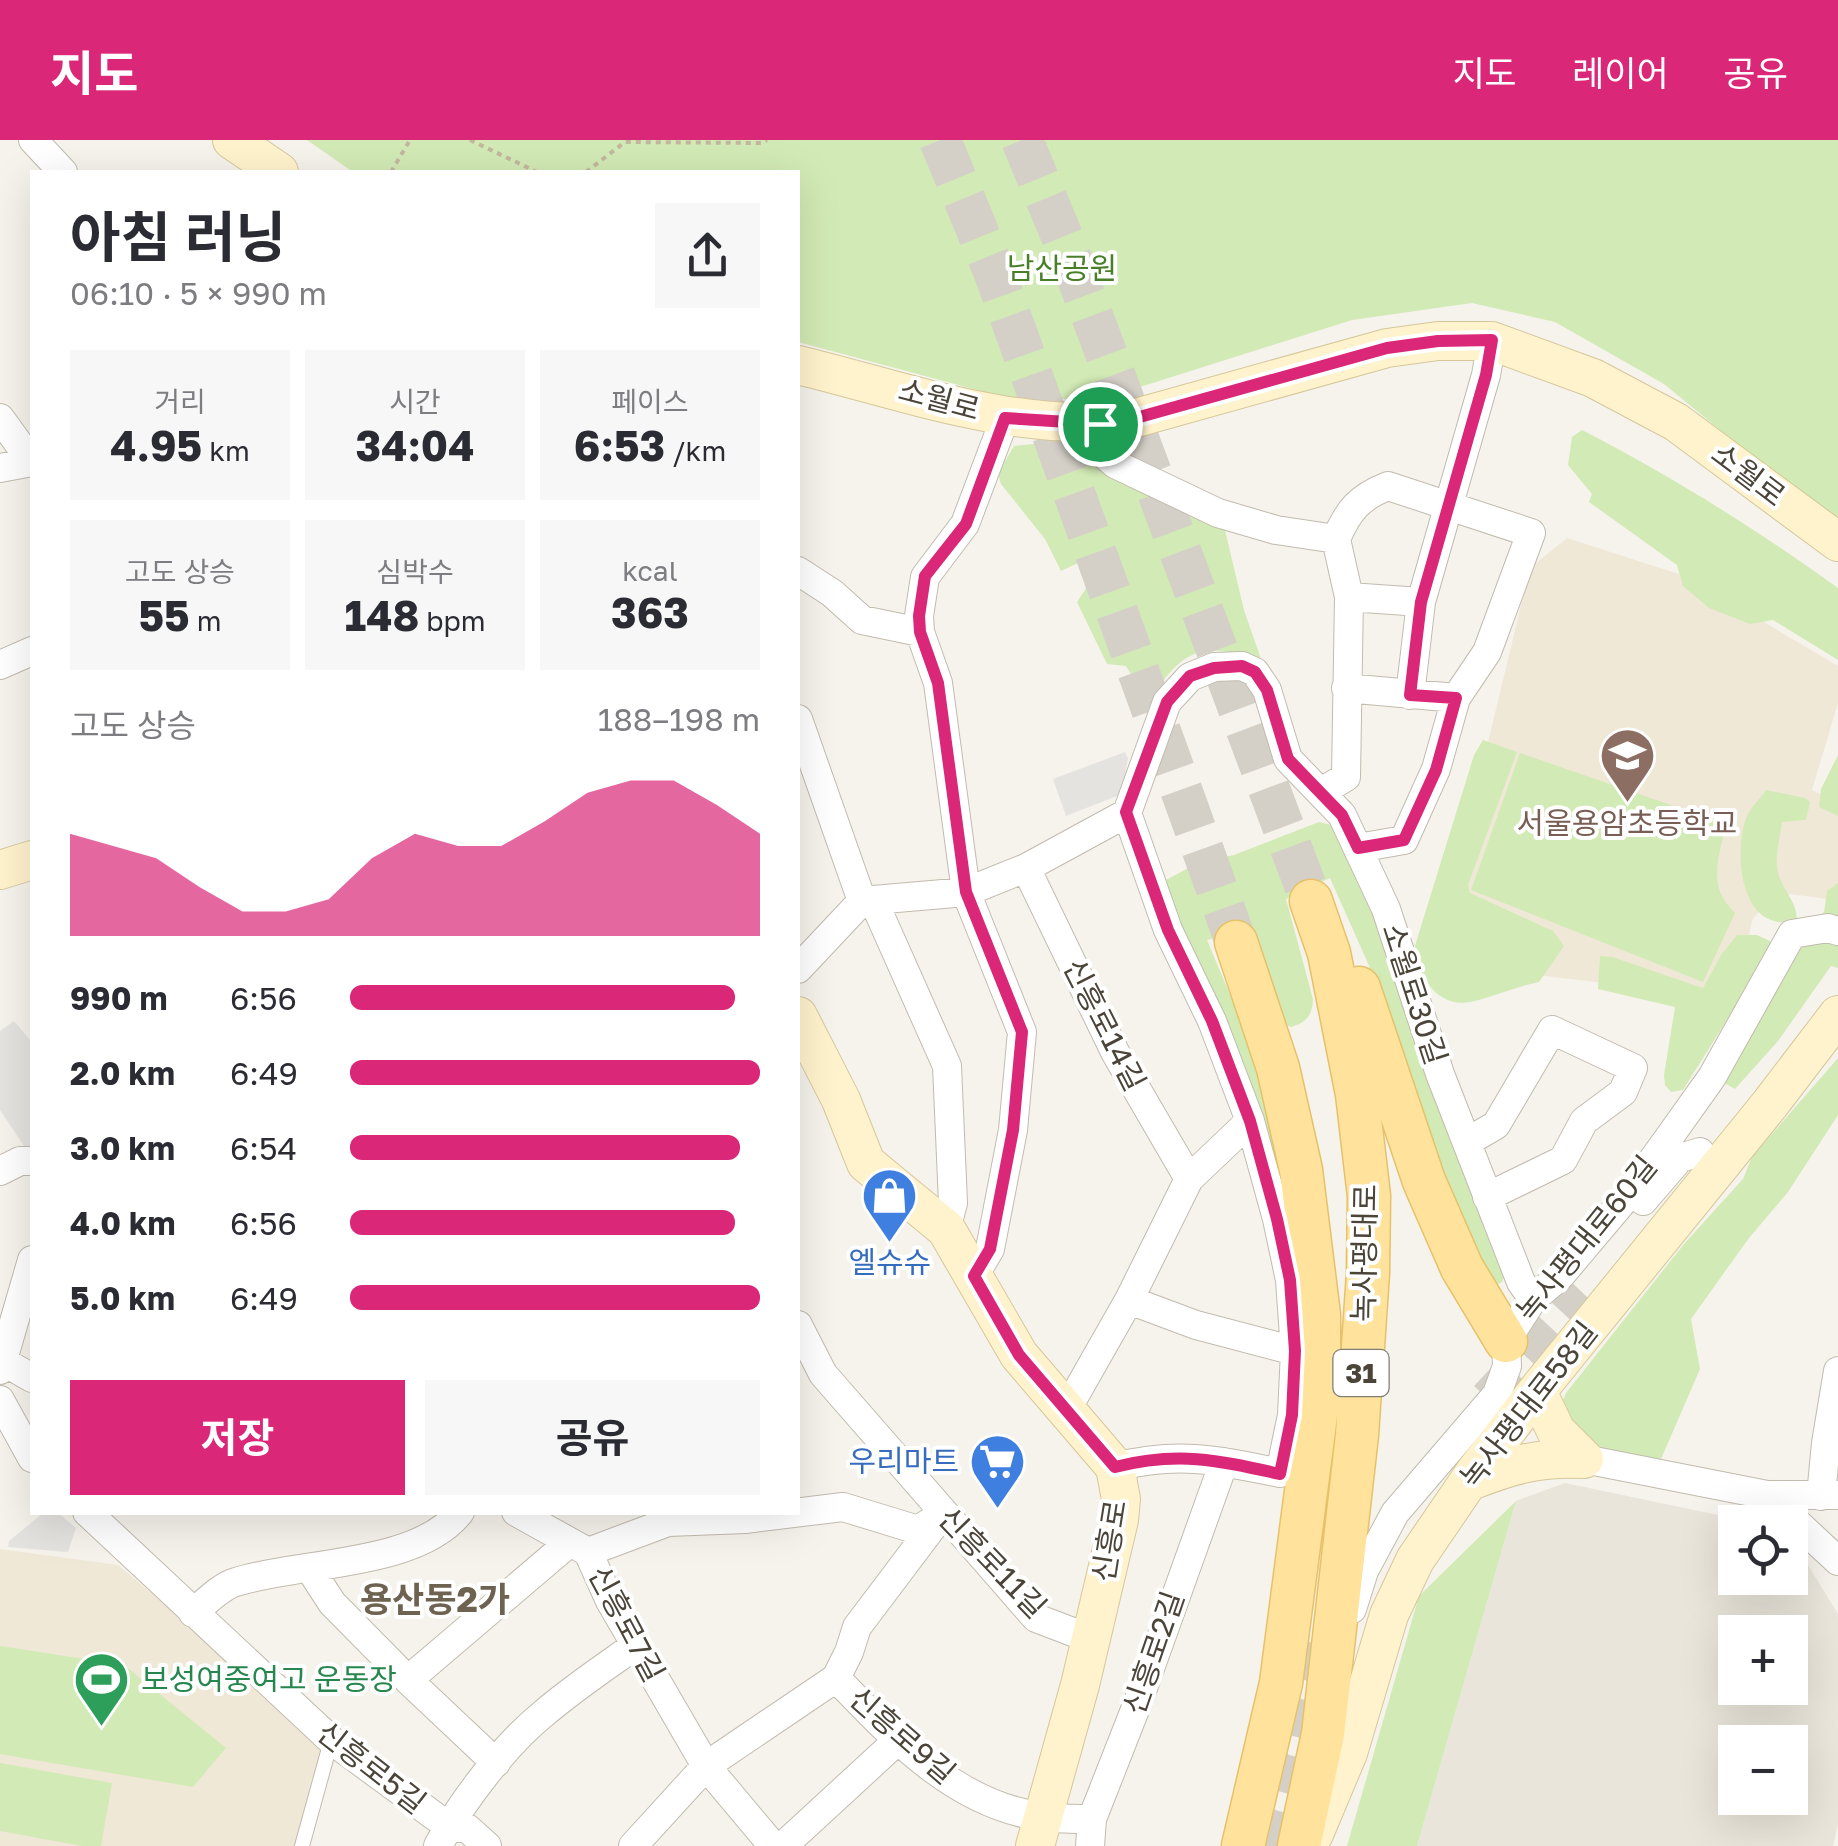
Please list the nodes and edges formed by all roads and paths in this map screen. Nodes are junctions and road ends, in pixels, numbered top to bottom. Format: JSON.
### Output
{"nodes":[{"id":1,"x":33,"y":140,"type":"edge"},
{"id":2,"x":232,"y":140,"type":"edge"},
{"id":3,"x":272,"y":140,"type":"edge"},
{"id":4,"x":410,"y":140,"type":"edge"},
{"id":5,"x":470,"y":140,"type":"edge"},
{"id":6,"x":767,"y":140,"type":"edge"},
{"id":7,"x":61,"y":170,"type":"edge"},
{"id":8,"x":275,"y":170,"type":"edge"},
{"id":9,"x":310,"y":170,"type":"edge"},
{"id":10,"x":392,"y":170,"type":"edge"},
{"id":11,"x":534,"y":170,"type":"edge"},
{"id":12,"x":589,"y":170,"type":"edge"},
{"id":13,"x":1492,"y":340,"type":"junction"},
{"id":14,"x":800,"y":366,"type":"edge"},
{"id":15,"x":0,"y":418,"type":"edge"},
{"id":16,"x":1005,"y":418,"type":"junction"},
{"id":17,"x":1067,"y":422,"type":"junction"},
{"id":18,"x":30,"y":459,"type":"edge"},
{"id":19,"x":30,"y":462,"type":"edge"},
{"id":20,"x":0,"y":468,"type":"edge"},
{"id":21,"x":1449,"y":504,"type":"junction"},
{"id":22,"x":1336,"y":538,"type":"junction"},
{"id":23,"x":1838,"y":542,"type":"edge"},
{"id":24,"x":800,"y":572,"type":"edge"},
{"id":25,"x":1349,"y":597,"type":"junction"},
{"id":26,"x":1421,"y":602,"type":"junction"},
{"id":27,"x":920,"y":632,"type":"junction"},
{"id":28,"x":30,"y":652,"type":"edge"},
{"id":29,"x":0,"y":664,"type":"edge"},
{"id":30,"x":1346,"y":688,"type":"junction"},
{"id":31,"x":1410,"y":695,"type":"junction"},
{"id":32,"x":1456,"y":698,"type":"junction"},
{"id":33,"x":800,"y":724,"type":"edge"},
{"id":34,"x":1321,"y":792,"type":"junction"},
{"id":35,"x":1126,"y":812,"type":"junction"},
{"id":36,"x":1358,"y":848,"type":"junction"},
{"id":37,"x":1026,"y":868,"type":"junction"},
{"id":38,"x":966,"y":892,"type":"junction"},
{"id":39,"x":868,"y":901,"type":"junction"},
{"id":40,"x":1311,"y":902,"type":"tunnel mouth"},
{"id":41,"x":1838,"y":931,"type":"edge"},
{"id":42,"x":1236,"y":942,"type":"tunnel mouth"},
{"id":43,"x":1329,"y":953,"type":"junction"},
{"id":44,"x":800,"y":967,"type":"edge"},
{"id":45,"x":1838,"y":992,"type":"edge"},
{"id":46,"x":1838,"y":1015,"type":"edge"},
{"id":47,"x":800,"y":1020,"type":"edge"},
{"id":48,"x":1357,"y":1094,"type":"junction"},
{"id":49,"x":1268,"y":1114,"type":"junction"},
{"id":50,"x":1468,"y":1142,"type":"junction"},
{"id":51,"x":1700,"y":1152,"type":"junction"},
{"id":52,"x":30,"y":1161,"type":"edge"},
{"id":53,"x":0,"y":1171,"type":"edge"},
{"id":54,"x":1188,"y":1178,"type":"junction"},
{"id":55,"x":1487,"y":1197,"type":"junction"},
{"id":56,"x":946,"y":1229,"type":"junction"},
{"id":57,"x":30,"y":1264,"type":"edge"},
{"id":58,"x":974,"y":1276,"type":"junction"},
{"id":59,"x":1585,"y":1295,"type":"tunnel mouth"},
{"id":60,"x":1532,"y":1299,"type":"junction"},
{"id":61,"x":10,"y":1300,"type":"edge"},
{"id":62,"x":1129,"y":1300,"type":"junction"},
{"id":63,"x":800,"y":1329,"type":"edge"},
{"id":64,"x":1506,"y":1341,"type":"junction"},
{"id":65,"x":1295,"y":1351,"type":"junction"},
{"id":66,"x":2,"y":1366,"type":"edge"},
{"id":67,"x":1838,"y":1371,"type":"edge"},
{"id":68,"x":30,"y":1377,"type":"edge"},
{"id":69,"x":1537,"y":1391,"type":"junction"},
{"id":70,"x":0,"y":1400,"type":"edge"},
{"id":71,"x":1067,"y":1409,"type":"junction"},
{"id":72,"x":30,"y":1454,"type":"edge"},
{"id":73,"x":1584,"y":1459,"type":"junction"},
{"id":74,"x":1224,"y":1462,"type":"junction"},
{"id":75,"x":1115,"y":1467,"type":"junction"},
{"id":76,"x":1468,"y":1482,"type":"junction"},
{"id":77,"x":1767,"y":1495,"type":"junction"},
{"id":78,"x":1830,"y":1496,"type":"edge"},
{"id":79,"x":800,"y":1513,"type":"edge"},
{"id":80,"x":943,"y":1513,"type":"junction"},
{"id":81,"x":91,"y":1515,"type":"edge"},
{"id":82,"x":458,"y":1515,"type":"edge"},
{"id":83,"x":521,"y":1515,"type":"edge"},
{"id":84,"x":781,"y":1515,"type":"edge"},
{"id":85,"x":665,"y":1517,"type":"edge"},
{"id":86,"x":579,"y":1547,"type":"junction"},
{"id":87,"x":1838,"y":1561,"type":"edge"},
{"id":88,"x":310,"y":1569,"type":"junction"},
{"id":89,"x":193,"y":1613,"type":"junction"},
{"id":90,"x":1091,"y":1640,"type":"junction"},
{"id":91,"x":636,"y":1644,"type":"junction"},
{"id":92,"x":836,"y":1678,"type":"junction"},
{"id":93,"x":408,"y":1680,"type":"junction"},
{"id":94,"x":1327,"y":1694,"type":"junction"},
{"id":95,"x":897,"y":1741,"type":"junction"},
{"id":96,"x":331,"y":1743,"type":"junction"},
{"id":97,"x":496,"y":1763,"type":"junction"},
{"id":98,"x":706,"y":1766,"type":"junction"},
{"id":99,"x":1039,"y":1832,"type":"edge"},
{"id":100,"x":1091,"y":1833,"type":"edge"},
{"id":101,"x":443,"y":1836,"type":"edge"},
{"id":102,"x":302,"y":1846,"type":"edge"},
{"id":103,"x":487,"y":1846,"type":"edge"},
{"id":104,"x":633,"y":1846,"type":"edge"},
{"id":105,"x":773,"y":1846,"type":"edge"},
{"id":106,"x":783,"y":1846,"type":"edge"},
{"id":107,"x":1242,"y":1846,"type":"edge"},
{"id":108,"x":1299,"y":1846,"type":"edge"},
{"id":109,"x":1310,"y":1846,"type":"edge"}],
"edges":[{"from":1,"to":7,"type":"street"},
{"from":2,"to":8,"type":"main road"},
{"from":3,"to":9,"type":"main road"},
{"from":4,"to":10,"type":"path"},
{"from":5,"to":11,"type":"path"},
{"from":6,"to":12,"type":"path"},
{"from":13,"to":17,"type":"main road","name":"소월로"},
{"from":13,"to":21,"type":"street"},
{"from":13,"to":23,"type":"main road","name":"소월로"},
{"from":14,"to":16,"type":"main road","name":"소월로"},
{"from":15,"to":18,"type":"street"},
{"from":16,"to":17,"type":"main road","name":"소월로"},
{"from":16,"to":27,"type":"street"},
{"from":17,"to":22,"type":"street"},
{"from":19,"to":20,"type":"street"},
{"from":21,"to":22,"type":"street"},
{"from":21,"to":26,"type":"street"},
{"from":21,"to":32,"type":"street"},
{"from":22,"to":25,"type":"street"},
{"from":24,"to":27,"type":"street"},
{"from":25,"to":26,"type":"street"},
{"from":25,"to":30,"type":"street"},
{"from":26,"to":31,"type":"street"},
{"from":27,"to":38,"type":"street"},
{"from":28,"to":29,"type":"street"},
{"from":30,"to":31,"type":"street"},
{"from":30,"to":34,"type":"street"},
{"from":31,"to":32,"type":"street"},
{"from":32,"to":36,"type":"street"},
{"from":33,"to":39,"type":"street"},
{"from":34,"to":35,"type":"street","name":"소월로30길"},
{"from":34,"to":36,"type":"street","name":"소월로30길"},
{"from":35,"to":37,"type":"street"},
{"from":35,"to":49,"type":"street"},
{"from":36,"to":50,"type":"street","name":"소월로30길"},
{"from":37,"to":38,"type":"street"},
{"from":37,"to":54,"type":"street","name":"신흥로14길"},
{"from":38,"to":39,"type":"street"},
{"from":38,"to":58,"type":"street"},
{"from":39,"to":44,"type":"street"},
{"from":39,"to":56,"type":"street"},
{"from":40,"to":43,"type":"main road","name":"녹사평대로","number":"31"},
{"from":41,"to":60,"type":"street","name":"녹사평대로60길"},
{"from":42,"to":49,"type":"main road","name":"녹사평대로","number":"31"},
{"from":43,"to":48,"type":"main road","name":"녹사평대로","number":"31"},
{"from":43,"to":64,"type":"main road"},
{"from":45,"to":51,"type":"main road","name":"녹사평대로58길"},
{"from":46,"to":69,"type":"main road","name":"녹사평대로58길"},
{"from":47,"to":56,"type":"main road","name":"신흥로"},
{"from":48,"to":49,"type":"main road"},
{"from":48,"to":94,"type":"main road","name":"녹사평대로","number":"31"},
{"from":49,"to":54,"type":"street"},
{"from":49,"to":65,"type":"street"},
{"from":49,"to":107,"type":"main road","name":"녹사평대로","number":"31"},
{"from":50,"to":55,"type":"street","name":"소월로30길"},
{"from":50,"to":55,"type":"street"},
{"from":51,"to":59,"type":"main road","name":"녹사평대로58길"},
{"from":51,"to":60,"type":"street"},
{"from":52,"to":53,"type":"street"},
{"from":54,"to":62,"type":"street"},
{"from":55,"to":60,"type":"street","name":"소월로30길"},
{"from":56,"to":58,"type":"main road","name":"신흥로"},
{"from":57,"to":61,"type":"street"},
{"from":58,"to":71,"type":"main road","name":"신흥로"},
{"from":60,"to":64,"type":"street","name":"녹사평대로60길"},
{"from":61,"to":66,"type":"street"},
{"from":62,"to":65,"type":"street"},
{"from":62,"to":71,"type":"street"},
{"from":63,"to":80,"type":"street","name":"신흥로11길"},
{"from":64,"to":94,"type":"street","name":"녹사평대로60길"},
{"from":65,"to":74,"type":"street"},
{"from":66,"to":68,"type":"street"},
{"from":67,"to":78,"type":"street"},
{"from":69,"to":73,"type":"main road"},
{"from":69,"to":76,"type":"main road","name":"녹사평대로58길"},
{"from":70,"to":72,"type":"street"},
{"from":71,"to":75,"type":"main road","name":"신흥로"},
{"from":73,"to":76,"type":"main road"},
{"from":73,"to":77,"type":"street"},
{"from":74,"to":75,"type":"street"},
{"from":74,"to":100,"type":"street","name":"신흥로2길"},
{"from":75,"to":90,"type":"main road","name":"신흥로"},
{"from":76,"to":109,"type":"main road","name":"녹사평대로58길"},
{"from":77,"to":78,"type":"street"},
{"from":77,"to":87,"type":"street"},
{"from":79,"to":80,"type":"street"},
{"from":80,"to":90,"type":"street","name":"신흥로11길"},
{"from":80,"to":92,"type":"street","name":"신흥로9길"},
{"from":81,"to":89,"type":"street","name":"신흥로5길"},
{"from":82,"to":88,"type":"street"},
{"from":83,"to":86,"type":"street","name":"신흥로7길"},
{"from":84,"to":85,"type":"street"},
{"from":85,"to":86,"type":"street"},
{"from":86,"to":91,"type":"street","name":"신흥로7길"},
{"from":86,"to":93,"type":"street"},
{"from":88,"to":89,"type":"street"},
{"from":88,"to":93,"type":"street"},
{"from":89,"to":96,"type":"street","name":"신흥로5길"},
{"from":90,"to":99,"type":"main road","name":"신흥로"},
{"from":91,"to":97,"type":"street"},
{"from":91,"to":98,"type":"street","name":"신흥로7길"},
{"from":92,"to":95,"type":"street","name":"신흥로9길"},
{"from":92,"to":98,"type":"street"},
{"from":93,"to":97,"type":"street"},
{"from":94,"to":108,"type":"main road","name":"녹사평대로","number":"31"},
{"from":95,"to":99,"type":"street","name":"신흥로9길"},
{"from":95,"to":106,"type":"street"},
{"from":96,"to":101,"type":"street","name":"신흥로5길"},
{"from":96,"to":102,"type":"lane"},
{"from":97,"to":101,"type":"street"},
{"from":98,"to":104,"type":"street"},
{"from":98,"to":105,"type":"street","name":"신흥로7길"},
{"from":99,"to":100,"type":"street","name":"신흥로9길"},
{"from":101,"to":103,"type":"street","name":"신흥로5길"}]}
